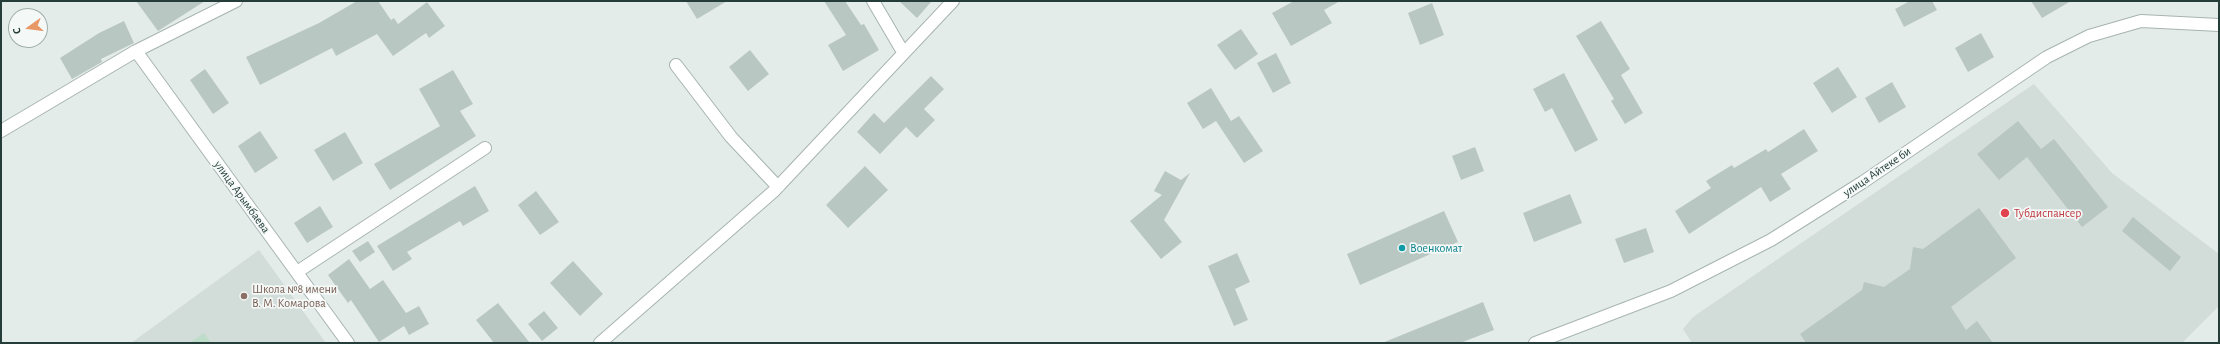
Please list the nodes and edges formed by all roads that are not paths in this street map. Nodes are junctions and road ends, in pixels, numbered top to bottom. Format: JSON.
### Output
{"nodes":[{"id":1,"x":236,"y":1,"type":"edge"},
{"id":2,"x":873,"y":1,"type":"edge"},
{"id":3,"x":953,"y":1,"type":"edge"},
{"id":4,"x":2219,"y":25,"type":"edge"},
{"id":5,"x":136,"y":51,"type":"junction"},
{"id":6,"x":903,"y":52,"type":"junction"},
{"id":7,"x":676,"y":65,"type":"dead end"},
{"id":8,"x":1,"y":131,"type":"edge"},
{"id":9,"x":485,"y":148,"type":"dead end"},
{"id":10,"x":776,"y":189,"type":"junction"},
{"id":11,"x":297,"y":272,"type":"junction"},
{"id":12,"x":348,"y":343,"type":"edge"},
{"id":13,"x":600,"y":343,"type":"edge"},
{"id":14,"x":1534,"y":343,"type":"edge"}],
"edges":[{"from":1,"to":5,"type":"street"},
{"from":2,"to":6,"type":"street"},
{"from":3,"to":6,"type":"street"},
{"from":4,"to":14,"type":"street","name":"улица Айтеке би"},
{"from":5,"to":8,"type":"street"},
{"from":5,"to":11,"type":"street","name":"улица Арымбаева"},
{"from":6,"to":10,"type":"street"},
{"from":7,"to":10,"type":"street"},
{"from":9,"to":11,"type":"street"},
{"from":10,"to":13,"type":"street"},
{"from":11,"to":12,"type":"street","name":"улица Арымбаева"}]}
